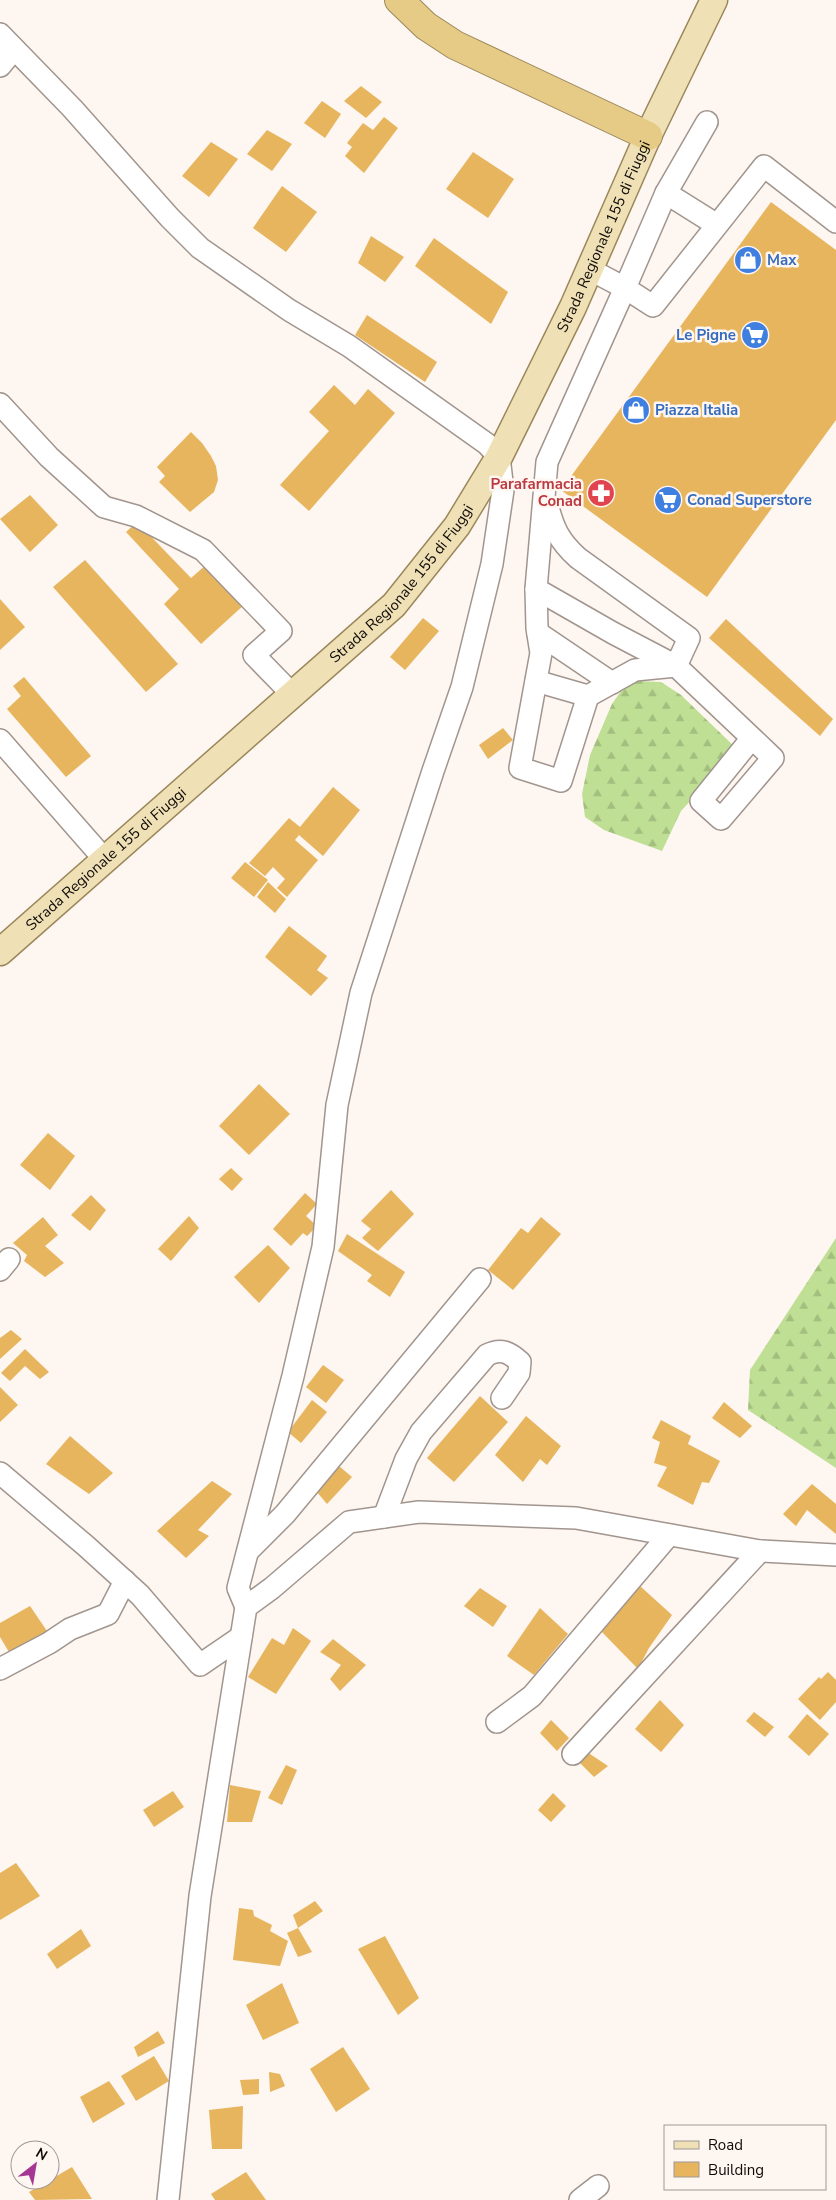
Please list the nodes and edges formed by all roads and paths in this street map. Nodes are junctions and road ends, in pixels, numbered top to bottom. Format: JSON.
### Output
{"nodes":[{"id":1,"x":399,"y":0,"type":"edge"},
{"id":2,"x":714,"y":0,"type":"edge"},
{"id":3,"x":7,"y":42,"type":"edge"},
{"id":4,"x":0,"y":66,"type":"edge"},
{"id":5,"x":708,"y":122,"type":"dead end"},
{"id":6,"x":648,"y":136,"type":"junction"},
{"id":7,"x":666,"y":193,"type":"junction"},
{"id":8,"x":836,"y":222,"type":"edge"},
{"id":9,"x":717,"y":225,"type":"junction"},
{"id":10,"x":589,"y":269,"type":"junction"},
{"id":11,"x":625,"y":288,"type":"junction"},
{"id":12,"x":0,"y":404,"type":"edge"},
{"id":13,"x":499,"y":457,"type":"junction"},
{"id":14,"x":544,"y":491,"type":"junction"},
{"id":15,"x":536,"y":589,"type":"junction"},
{"id":16,"x":538,"y":633,"type":"junction"},
{"id":17,"x":676,"y":666,"type":"junction"},
{"id":18,"x":536,"y":681,"type":"junction"},
{"id":19,"x":612,"y":683,"type":"junction"},
{"id":20,"x":292,"y":694,"type":"junction"},
{"id":21,"x":588,"y":696,"type":"junction"},
{"id":22,"x":752,"y":738,"type":"dead end"},
{"id":23,"x":0,"y":740,"type":"edge"},
{"id":24,"x":105,"y":860,"type":"junction"},
{"id":25,"x":0,"y":952,"type":"edge"},
{"id":26,"x":480,"y":1279,"type":"dead end"},
{"id":27,"x":502,"y":1398,"type":"dead end"},
{"id":28,"x":0,"y":1473,"type":"edge"},
{"id":29,"x":384,"y":1517,"type":"junction"},
{"id":30,"x":669,"y":1534,"type":"junction"},
{"id":31,"x":760,"y":1550,"type":"junction"},
{"id":32,"x":247,"y":1551,"type":"junction"},
{"id":33,"x":836,"y":1555,"type":"edge"},
{"id":34,"x":125,"y":1581,"type":"junction"},
{"id":35,"x":246,"y":1607,"type":"junction"},
{"id":36,"x":241,"y":1637,"type":"junction"},
{"id":37,"x":0,"y":1668,"type":"edge"},
{"id":38,"x":497,"y":1722,"type":"dead end"},
{"id":39,"x":573,"y":1754,"type":"dead end"},
{"id":40,"x":598,"y":2186,"type":"dead end"},
{"id":41,"x":168,"y":2200,"type":"edge"},
{"id":42,"x":580,"y":2200,"type":"edge"}],
"edges":[{"from":1,"to":6,"type":"highway"},
{"from":2,"to":6,"type":"main road","name":"Strada Regionale 155 di Fiuggi"},
{"from":3,"to":4,"type":"street"},
{"from":3,"to":13,"type":"street"},
{"from":5,"to":7,"type":"street"},
{"from":6,"to":10,"type":"main road","name":"Strada Regionale 155 di Fiuggi"},
{"from":7,"to":9,"type":"street"},
{"from":7,"to":11,"type":"street"},
{"from":8,"to":9,"type":"street"},
{"from":9,"to":11,"type":"street"},
{"from":10,"to":11,"type":"street"},
{"from":10,"to":13,"type":"main road","name":"Strada Regionale 155 di Fiuggi"},
{"from":11,"to":14,"type":"street"},
{"from":12,"to":20,"type":"street"},
{"from":13,"to":20,"type":"main road","name":"Strada Regionale 155 di Fiuggi"},
{"from":13,"to":32,"type":"street"},
{"from":14,"to":15,"type":"street"},
{"from":14,"to":17,"type":"street"},
{"from":15,"to":16,"type":"street"},
{"from":15,"to":17,"type":"street"},
{"from":16,"to":18,"type":"street"},
{"from":16,"to":19,"type":"street"},
{"from":17,"to":19,"type":"street"},
{"from":17,"to":22,"type":"street"},
{"from":18,"to":21,"type":"street"},
{"from":18,"to":21,"type":"street"},
{"from":19,"to":21,"type":"street"},
{"from":20,"to":24,"type":"main road","name":"Strada Regionale 155 di Fiuggi"},
{"from":23,"to":24,"type":"street"},
{"from":24,"to":25,"type":"main road","name":"Strada Regionale 155 di Fiuggi"},
{"from":26,"to":32,"type":"street"},
{"from":27,"to":29,"type":"street"},
{"from":28,"to":34,"type":"street"},
{"from":29,"to":30,"type":"street"},
{"from":29,"to":35,"type":"street"},
{"from":30,"to":31,"type":"street"},
{"from":30,"to":38,"type":"street"},
{"from":31,"to":33,"type":"street"},
{"from":31,"to":39,"type":"street"},
{"from":32,"to":35,"type":"street"},
{"from":34,"to":36,"type":"street"},
{"from":34,"to":37,"type":"street"},
{"from":35,"to":36,"type":"street"},
{"from":36,"to":41,"type":"street"},
{"from":40,"to":42,"type":"street"}]}
